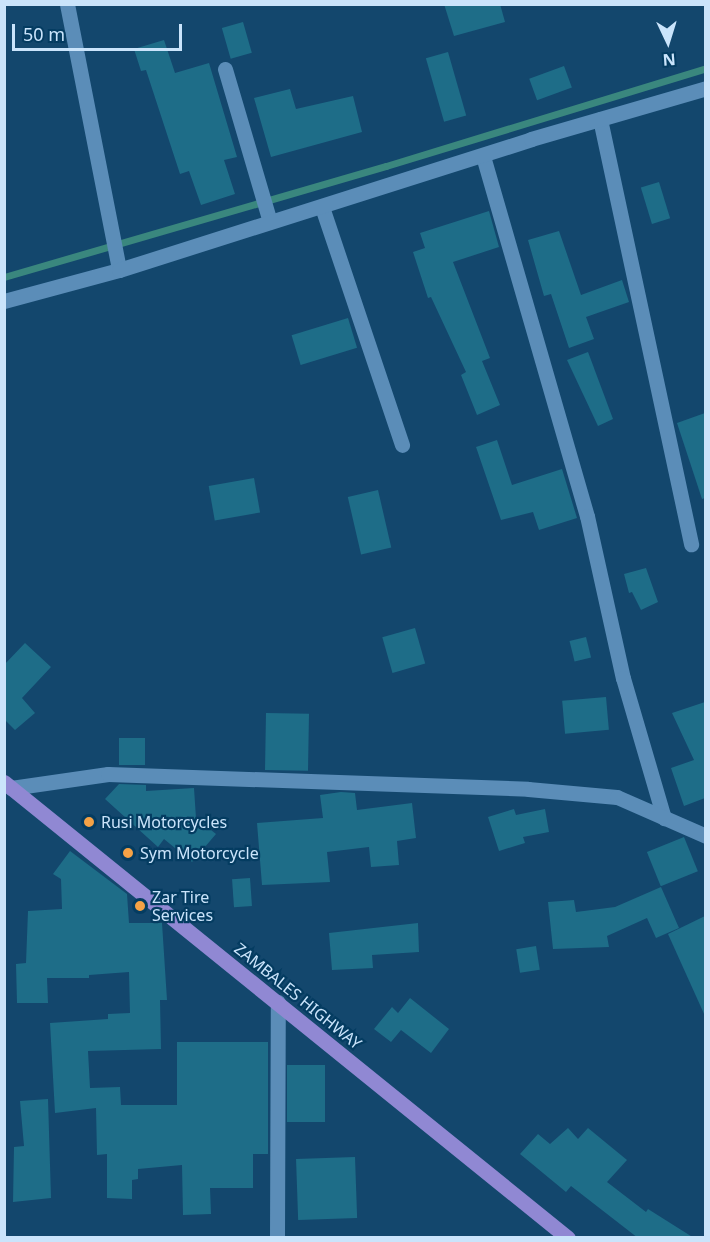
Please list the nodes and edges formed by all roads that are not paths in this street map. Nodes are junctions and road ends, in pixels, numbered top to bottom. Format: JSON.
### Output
{"nodes":[{"id":1,"x":67,"y":4,"type":"edge"},
{"id":2,"x":225,"y":69,"type":"dead end"},
{"id":3,"x":705,"y":88,"type":"edge"},
{"id":4,"x":600,"y":119,"type":"junction"},
{"id":5,"x":483,"y":156,"type":"junction"},
{"id":6,"x":322,"y":207,"type":"junction"},
{"id":7,"x":268,"y":215,"type":"junction"},
{"id":8,"x":118,"y":264,"type":"junction"},
{"id":9,"x":4,"y":301,"type":"edge"},
{"id":10,"x":402,"y":445,"type":"dead end"},
{"id":11,"x":692,"y":544,"type":"dead end"},
{"id":12,"x":8,"y":785,"type":"edge"},
{"id":13,"x":664,"y":818,"type":"junction"},
{"id":14,"x":705,"y":836,"type":"edge"},
{"id":15,"x":278,"y":1002,"type":"junction"},
{"id":16,"x":277,"y":1238,"type":"edge"},
{"id":17,"x":568,"y":1238,"type":"edge"}],
"edges":[{"from":1,"to":8,"type":"street"},
{"from":2,"to":7,"type":"street"},
{"from":3,"to":4,"type":"street"},
{"from":4,"to":5,"type":"street"},
{"from":4,"to":11,"type":"street"},
{"from":5,"to":6,"type":"street"},
{"from":5,"to":13,"type":"street"},
{"from":6,"to":7,"type":"street"},
{"from":6,"to":10,"type":"street"},
{"from":7,"to":8,"type":"street"},
{"from":8,"to":9,"type":"street"},
{"from":12,"to":13,"type":"street"},
{"from":12,"to":15,"type":"main road","name":"ZAMBALES HIGHWAY"},
{"from":13,"to":14,"type":"street"},
{"from":15,"to":16,"type":"street"},
{"from":15,"to":17,"type":"main road","name":"ZAMBALES HIGHWAY"}]}
